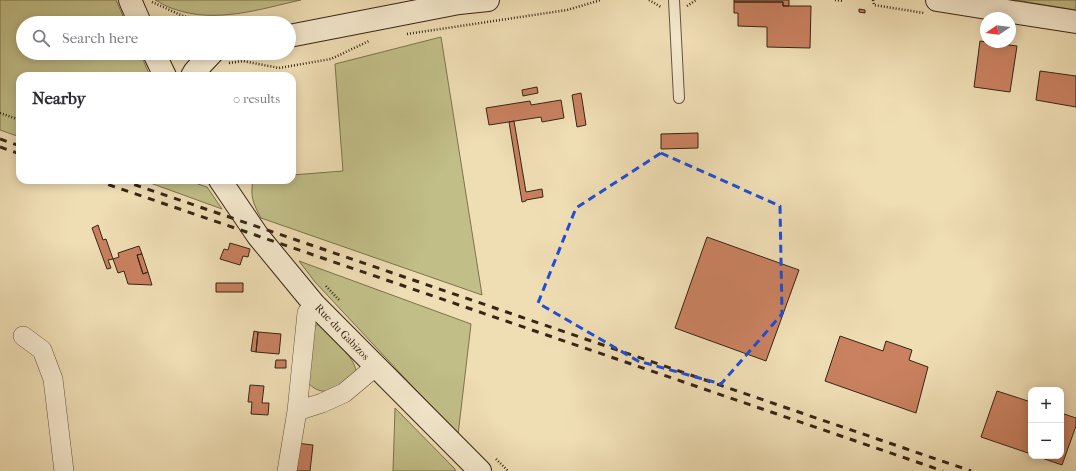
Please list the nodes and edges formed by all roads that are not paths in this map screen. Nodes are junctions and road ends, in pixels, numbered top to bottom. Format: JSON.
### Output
{"nodes":[{"id":1,"x":130,"y":0,"type":"edge"},
{"id":2,"x":488,"y":0,"type":"edge"},
{"id":3,"x":674,"y":0,"type":"edge"},
{"id":4,"x":937,"y":0,"type":"edge"},
{"id":5,"x":137,"y":16,"type":"edge"},
{"id":6,"x":1076,"y":22,"type":"edge"},
{"id":7,"x":296,"y":35,"type":"edge"},
{"id":8,"x":157,"y":60,"type":"edge"},
{"id":9,"x":216,"y":60,"type":"edge"},
{"id":10,"x":163,"y":72,"type":"edge"},
{"id":11,"x":194,"y":72,"type":"edge"},
{"id":12,"x":679,"y":98,"type":"dead end"},
{"id":13,"x":223,"y":184,"type":"edge"},
{"id":14,"x":314,"y":304,"type":"junction"},
{"id":15,"x":23,"y":336,"type":"dead end"},
{"id":16,"x":375,"y":367,"type":"junction"},
{"id":17,"x":297,"y":411,"type":"junction"},
{"id":18,"x":64,"y":471,"type":"edge"},
{"id":19,"x":287,"y":471,"type":"edge"},
{"id":20,"x":480,"y":471,"type":"edge"}],
"edges":[{"from":1,"to":5,"type":"street"},
{"from":2,"to":7,"type":"street"},
{"from":3,"to":12,"type":"lane"},
{"from":4,"to":6,"type":"street"},
{"from":8,"to":10,"type":"street"},
{"from":9,"to":11,"type":"street"},
{"from":13,"to":14,"type":"street","name":"Rue du Gabizos"},
{"from":14,"to":16,"type":"street","name":"Rue du Gabizos"},
{"from":14,"to":17,"type":"street"},
{"from":15,"to":18,"type":"street"},
{"from":16,"to":17,"type":"street"},
{"from":16,"to":20,"type":"street","name":"Rue du Gabizos"},
{"from":17,"to":19,"type":"street"}]}
